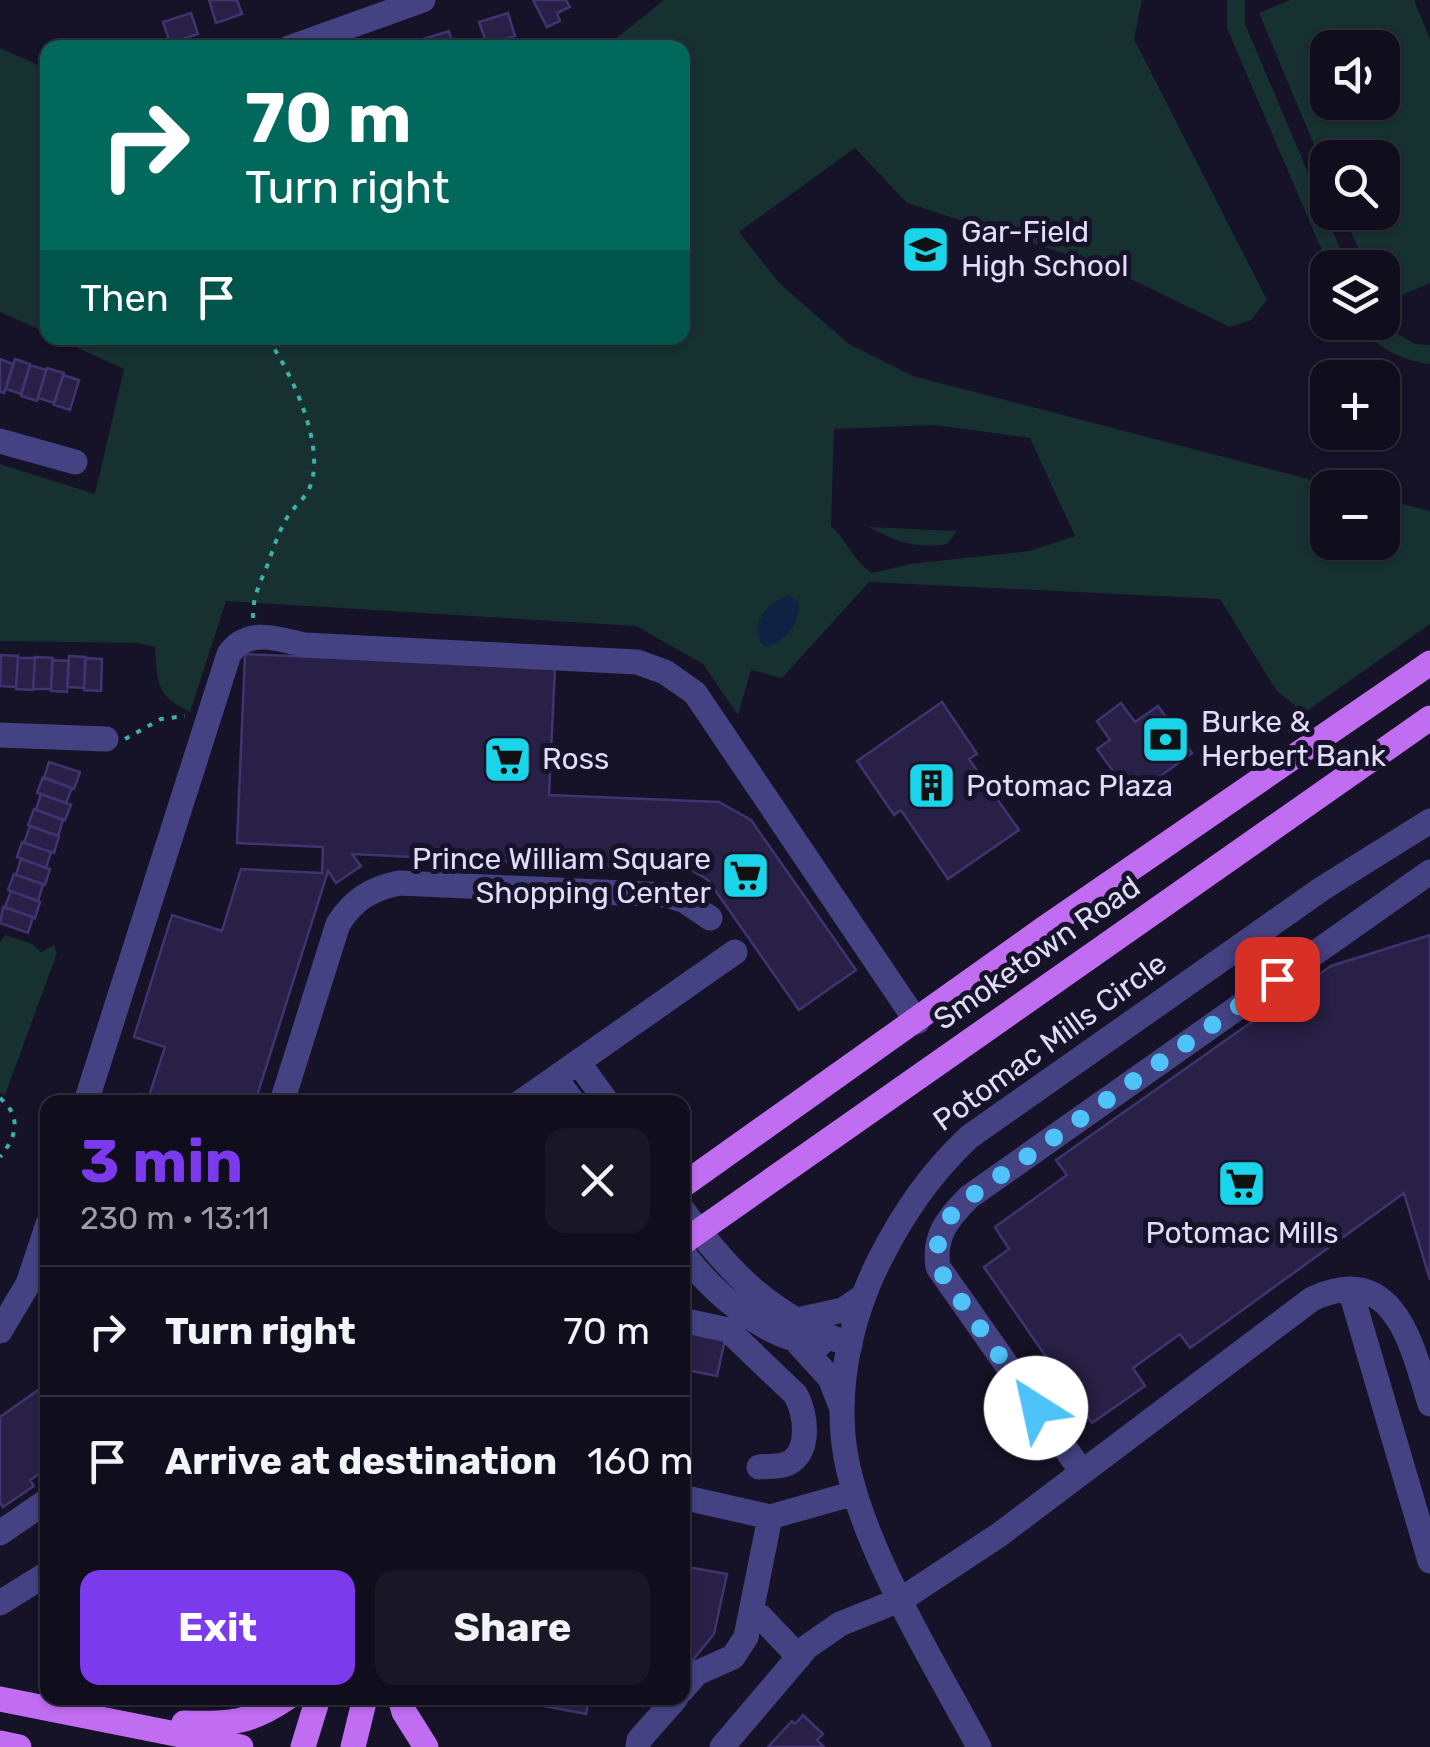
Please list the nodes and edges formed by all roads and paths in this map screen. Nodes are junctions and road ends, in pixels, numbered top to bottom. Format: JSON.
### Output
{"nodes":[{"id":1,"x":424,"y":0,"type":"edge"},
{"id":2,"x":312,"y":40,"type":"edge"},
{"id":3,"x":271,"y":345,"type":"edge"},
{"id":4,"x":0,"y":442,"type":"edge"},
{"id":5,"x":75,"y":462,"type":"dead end"},
{"id":6,"x":256,"y":636,"type":"junction"},
{"id":7,"x":1430,"y":663,"type":"edge"},
{"id":8,"x":1430,"y":718,"type":"edge"},
{"id":9,"x":208,"y":722,"type":"junction"},
{"id":10,"x":1,"y":739,"type":"edge"},
{"id":11,"x":106,"y":739,"type":"joint"},
{"id":12,"x":1262,"y":780,"type":"junction"},
{"id":13,"x":1288,"y":818,"type":"junction"},
{"id":14,"x":1430,"y":820,"type":"edge"},
{"id":15,"x":1430,"y":872,"type":"edge"},
{"id":16,"x":710,"y":918,"type":"dead end"},
{"id":17,"x":735,"y":952,"type":"dead end"},
{"id":18,"x":917,"y":1022,"type":"junction"},
{"id":19,"x":578,"y":1062,"type":"junction"},
{"id":20,"x":555,"y":1078,"type":"junction"},
{"id":21,"x":88,"y":1095,"type":"edge"},
{"id":22,"x":284,"y":1095,"type":"edge"},
{"id":23,"x":531,"y":1095,"type":"edge"},
{"id":24,"x":568,"y":1095,"type":"edge"},
{"id":25,"x":602,"y":1095,"type":"edge"},
{"id":26,"x":0,"y":1098,"type":"edge"},
{"id":27,"x":0,"y":1157,"type":"edge"},
{"id":28,"x":690,"y":1180,"type":"edge"},
{"id":29,"x":691,"y":1237,"type":"edge"},
{"id":30,"x":40,"y":1248,"type":"edge"},
{"id":31,"x":690,"y":1260,"type":"edge"},
{"id":32,"x":1350,"y":1289,"type":"junction"},
{"id":33,"x":864,"y":1296,"type":"junction"},
{"id":34,"x":690,"y":1322,"type":"edge"},
{"id":35,"x":0,"y":1330,"type":"edge"},
{"id":36,"x":796,"y":1332,"type":"junction"},
{"id":37,"x":850,"y":1345,"type":"junction"},
{"id":38,"x":1430,"y":1404,"type":"edge"},
{"id":39,"x":842,"y":1415,"type":"junction"},
{"id":40,"x":758,"y":1467,"type":"dead end"},
{"id":41,"x":1082,"y":1472,"type":"junction"},
{"id":42,"x":855,"y":1493,"type":"junction"},
{"id":43,"x":690,"y":1500,"type":"edge"},
{"id":44,"x":40,"y":1505,"type":"edge"},
{"id":45,"x":770,"y":1516,"type":"junction"},
{"id":46,"x":0,"y":1532,"type":"edge"},
{"id":47,"x":1430,"y":1561,"type":"edge"},
{"id":48,"x":40,"y":1579,"type":"edge"},
{"id":49,"x":902,"y":1599,"type":"junction"},
{"id":50,"x":0,"y":1602,"type":"edge"},
{"id":51,"x":751,"y":1617,"type":"junction"},
{"id":52,"x":799,"y":1657,"type":"junction"},
{"id":53,"x":690,"y":1681,"type":"edge"},
{"id":54,"x":0,"y":1699,"type":"edge"},
{"id":55,"x":277,"y":1705,"type":"edge"},
{"id":56,"x":316,"y":1705,"type":"edge"},
{"id":57,"x":363,"y":1705,"type":"edge"},
{"id":58,"x":403,"y":1705,"type":"edge"},
{"id":59,"x":670,"y":1705,"type":"edge"},
{"id":60,"x":148,"y":1728,"type":"junction"},
{"id":61,"x":0,"y":1743,"type":"edge"},
{"id":62,"x":19,"y":1747,"type":"edge"},
{"id":63,"x":241,"y":1747,"type":"edge"},
{"id":64,"x":302,"y":1747,"type":"edge"},
{"id":65,"x":353,"y":1747,"type":"edge"},
{"id":66,"x":426,"y":1747,"type":"edge"},
{"id":67,"x":638,"y":1747,"type":"edge"},
{"id":68,"x":722,"y":1747,"type":"edge"},
{"id":69,"x":979,"y":1747,"type":"edge"}],
"edges":[{"from":1,"to":2,"type":"street"},
{"from":3,"to":6,"type":"path"},
{"from":4,"to":5,"type":"street"},
{"from":6,"to":9,"type":"street"},
{"from":6,"to":18,"type":"street"},
{"from":7,"to":12,"type":"main road","name":"Smoketown Road"},
{"from":8,"to":13,"type":"main road","name":"Smoketown Road"},
{"from":9,"to":11,"type":"path"},
{"from":9,"to":21,"type":"street"},
{"from":10,"to":11,"type":"street"},
{"from":12,"to":13,"type":"main road"},
{"from":12,"to":18,"type":"main road","name":"Smoketown Road"},
{"from":13,"to":29,"type":"main road","name":"Smoketown Road"},
{"from":14,"to":33,"type":"street","name":"Potomac Mills Circle"},
{"from":15,"to":41,"type":"street"},
{"from":16,"to":22,"type":"street"},
{"from":17,"to":19,"type":"street"},
{"from":18,"to":28,"type":"main road","name":"Smoketown Road"},
{"from":19,"to":20,"type":"street"},
{"from":19,"to":25,"type":"street"},
{"from":20,"to":23,"type":"street"},
{"from":20,"to":24,"type":"street"},
{"from":26,"to":27,"type":"path"},
{"from":29,"to":36,"type":"street"},
{"from":30,"to":35,"type":"street"},
{"from":31,"to":36,"type":"street"},
{"from":32,"to":38,"type":"street"},
{"from":32,"to":41,"type":"street"},
{"from":32,"to":47,"type":"street"},
{"from":33,"to":36,"type":"street"},
{"from":33,"to":37,"type":"street","name":"Potomac Mills Circle"},
{"from":34,"to":40,"type":"street"},
{"from":36,"to":37,"type":"street"},
{"from":36,"to":39,"type":"street"},
{"from":37,"to":39,"type":"street","name":"Potomac Mills Circle"},
{"from":39,"to":42,"type":"street","name":"Potomac Mills Circle"},
{"from":41,"to":49,"type":"street"},
{"from":42,"to":45,"type":"street"},
{"from":42,"to":49,"type":"street","name":"Potomac Mills Circle"},
{"from":43,"to":45,"type":"street"},
{"from":44,"to":46,"type":"street"},
{"from":45,"to":51,"type":"street"},
{"from":48,"to":50,"type":"street"},
{"from":49,"to":52,"type":"street"},
{"from":49,"to":69,"type":"street","name":"Potomac Mills Circle"},
{"from":51,"to":52,"type":"street"},
{"from":51,"to":53,"type":"street"},
{"from":52,"to":68,"type":"street"},
{"from":54,"to":60,"type":"main road"},
{"from":55,"to":60,"type":"main road"},
{"from":56,"to":64,"type":"main road"},
{"from":57,"to":65,"type":"main road"},
{"from":58,"to":66,"type":"main road"},
{"from":59,"to":67,"type":"street"},
{"from":60,"to":63,"type":"main road"},
{"from":61,"to":62,"type":"main road"}]}
